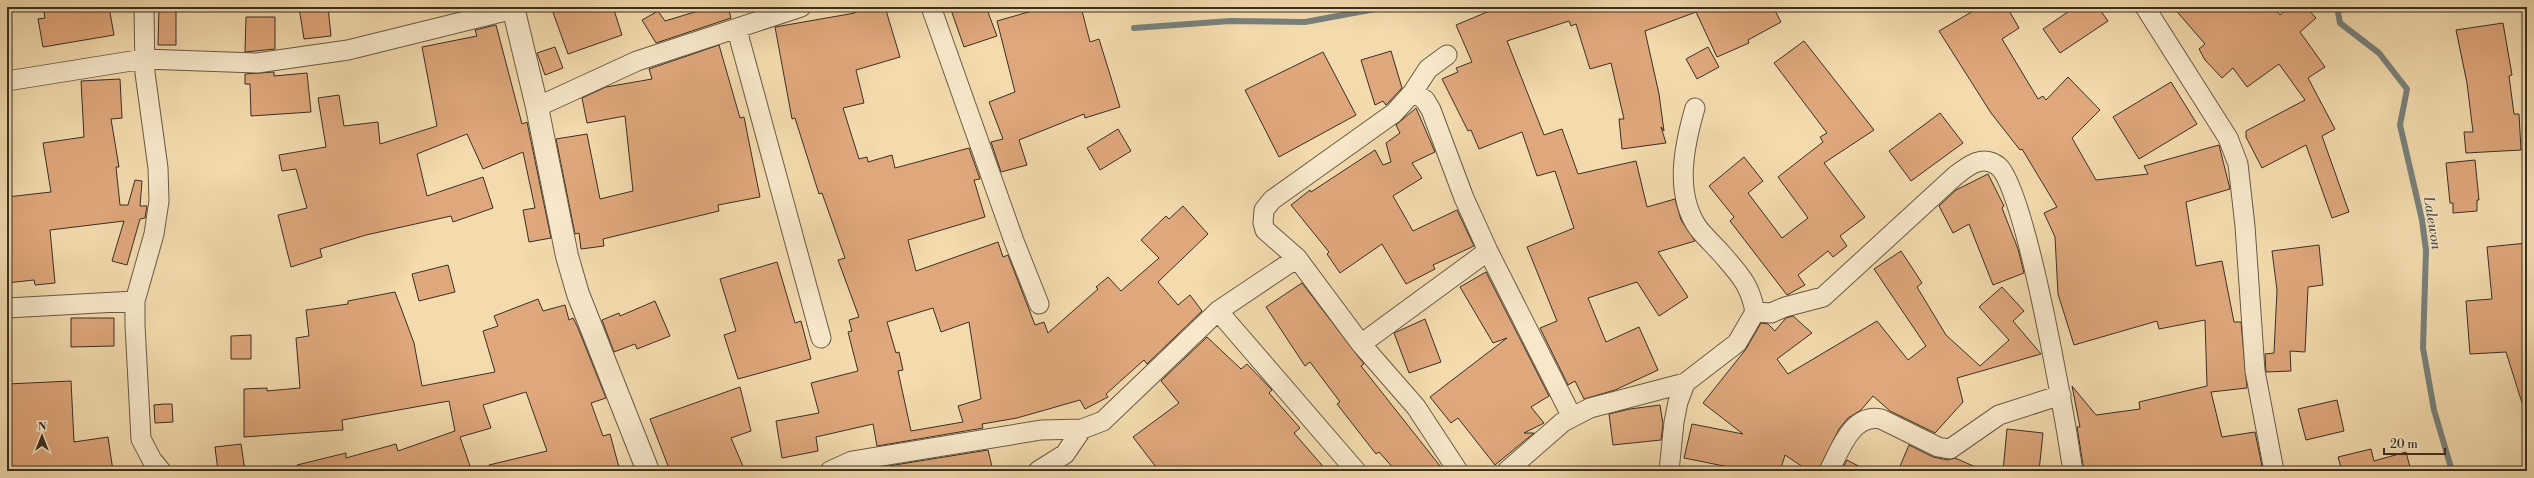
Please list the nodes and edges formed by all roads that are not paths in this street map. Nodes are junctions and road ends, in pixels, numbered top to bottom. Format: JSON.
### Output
{"nodes":[{"id":1,"x":144,"y":7,"type":"edge"},
{"id":2,"x":801,"y":7,"type":"edge"},
{"id":3,"x":931,"y":7,"type":"edge"},
{"id":4,"x":2145,"y":7,"type":"edge"},
{"id":5,"x":514,"y":8,"type":"edge"},
{"id":6,"x":737,"y":30,"type":"junction"},
{"id":7,"x":1446,"y":55,"type":"dead end"},
{"id":8,"x":144,"y":59,"type":"junction"},
{"id":9,"x":7,"y":80,"type":"edge"},
{"id":10,"x":1413,"y":92,"type":"junction"},
{"id":11,"x":537,"y":106,"type":"junction"},
{"id":12,"x":1695,"y":108,"type":"dead end"},
{"id":13,"x":1488,"y":250,"type":"junction"},
{"id":14,"x":1297,"y":258,"type":"junction"},
{"id":15,"x":135,"y":301,"type":"junction"},
{"id":16,"x":1039,"y":304,"type":"dead end"},
{"id":17,"x":7,"y":308,"type":"edge"},
{"id":18,"x":1218,"y":311,"type":"junction"},
{"id":19,"x":1755,"y":312,"type":"junction"},
{"id":20,"x":821,"y":338,"type":"dead end"},
{"id":21,"x":1361,"y":344,"type":"junction"},
{"id":22,"x":1685,"y":383,"type":"junction"},
{"id":23,"x":2061,"y":394,"type":"junction"},
{"id":24,"x":1572,"y":417,"type":"junction"},
{"id":25,"x":1082,"y":429,"type":"junction"},
{"id":26,"x":161,"y":471,"type":"edge"},
{"id":27,"x":648,"y":471,"type":"edge"},
{"id":28,"x":830,"y":471,"type":"edge"},
{"id":29,"x":1038,"y":471,"type":"edge"},
{"id":30,"x":1356,"y":471,"type":"edge"},
{"id":31,"x":1458,"y":471,"type":"edge"},
{"id":32,"x":1507,"y":471,"type":"edge"},
{"id":33,"x":1669,"y":471,"type":"edge"},
{"id":34,"x":1829,"y":471,"type":"edge"},
{"id":35,"x":2072,"y":471,"type":"edge"},
{"id":36,"x":2274,"y":471,"type":"edge"}],
"edges":[{"from":1,"to":8,"type":"street"},
{"from":2,"to":6,"type":"street"},
{"from":3,"to":16,"type":"street"},
{"from":4,"to":36,"type":"street"},
{"from":5,"to":8,"type":"street"},
{"from":5,"to":11,"type":"street"},
{"from":6,"to":11,"type":"street"},
{"from":6,"to":20,"type":"street"},
{"from":7,"to":10,"type":"street"},
{"from":8,"to":9,"type":"street"},
{"from":8,"to":15,"type":"street"},
{"from":10,"to":13,"type":"street"},
{"from":10,"to":14,"type":"street"},
{"from":11,"to":27,"type":"street"},
{"from":12,"to":19,"type":"street"},
{"from":13,"to":21,"type":"street"},
{"from":13,"to":24,"type":"street"},
{"from":14,"to":18,"type":"street"},
{"from":14,"to":21,"type":"street"},
{"from":15,"to":17,"type":"street"},
{"from":15,"to":26,"type":"street"},
{"from":18,"to":25,"type":"street"},
{"from":18,"to":30,"type":"street"},
{"from":19,"to":22,"type":"street"},
{"from":19,"to":23,"type":"street"},
{"from":21,"to":31,"type":"street"},
{"from":22,"to":24,"type":"street"},
{"from":22,"to":33,"type":"street"},
{"from":23,"to":34,"type":"street"},
{"from":23,"to":35,"type":"street"},
{"from":24,"to":32,"type":"street"},
{"from":25,"to":28,"type":"street"},
{"from":25,"to":29,"type":"street"}]}
